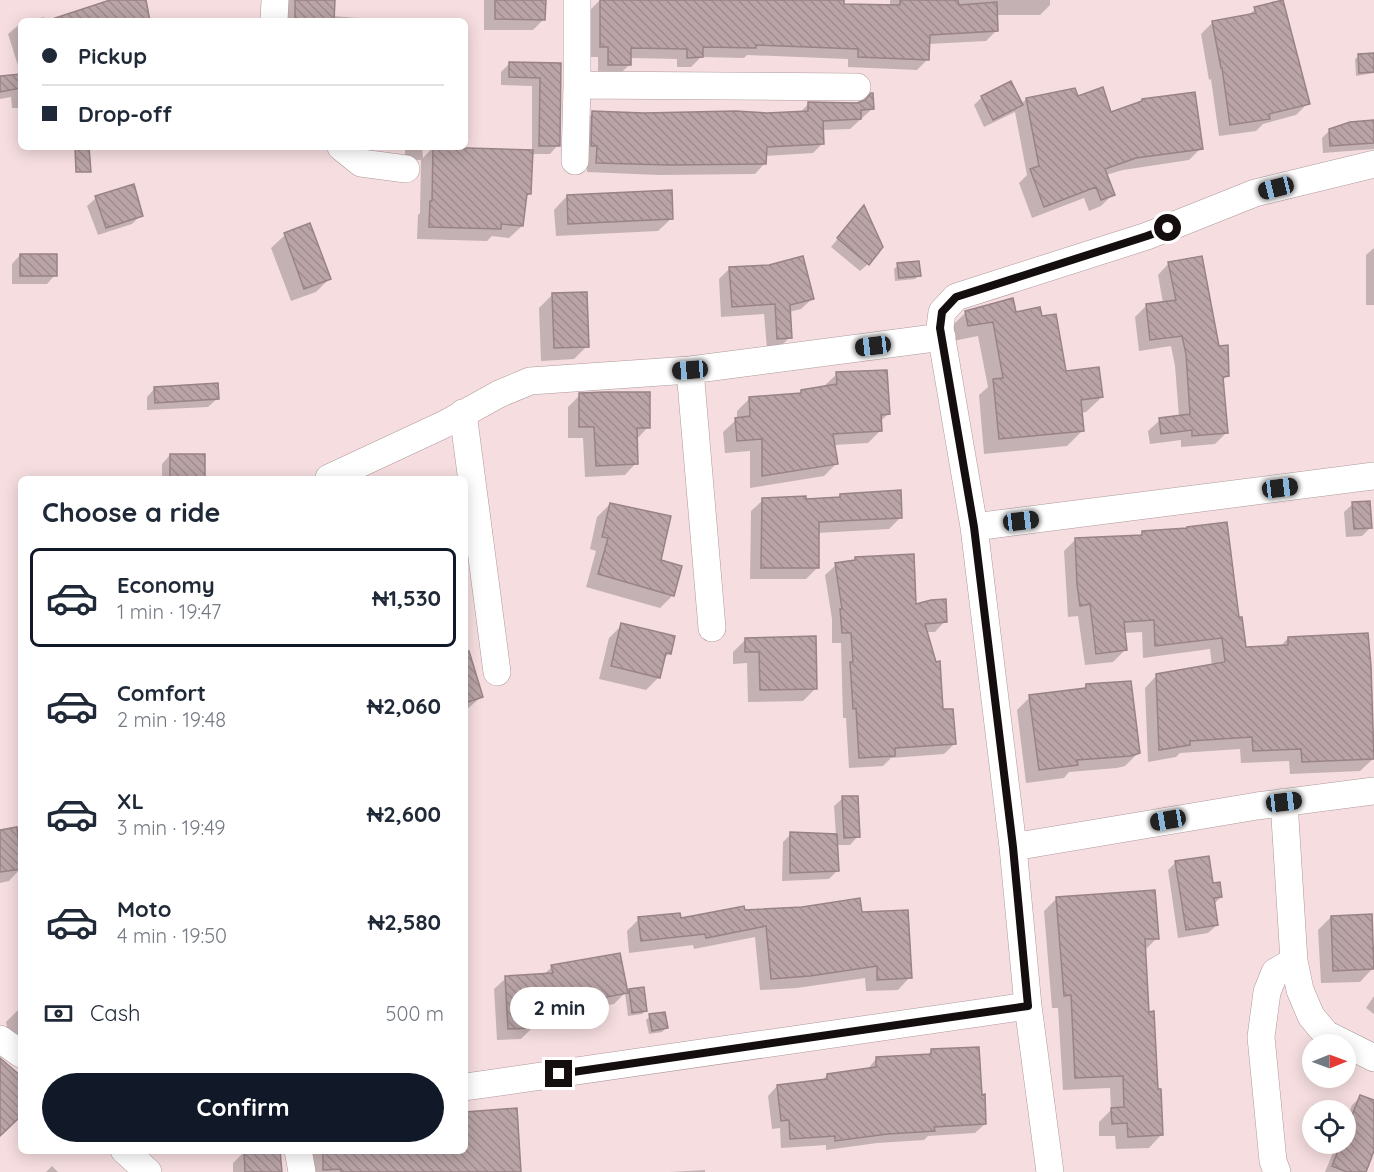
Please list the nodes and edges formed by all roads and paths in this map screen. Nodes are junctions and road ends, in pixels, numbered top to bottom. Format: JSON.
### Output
{"nodes":[{"id":1,"x":275,"y":0,"type":"edge"},
{"id":2,"x":577,"y":0,"type":"edge"},
{"id":3,"x":274,"y":18,"type":"edge"},
{"id":4,"x":577,"y":85,"type":"junction"},
{"id":5,"x":857,"y":87,"type":"dead end"},
{"id":6,"x":345,"y":150,"type":"edge"},
{"id":7,"x":575,"y":162,"type":"dead end"},
{"id":8,"x":1374,"y":164,"type":"edge"},
{"id":9,"x":406,"y":169,"type":"dead end"},
{"id":10,"x":942,"y":337,"type":"junction"},
{"id":11,"x":690,"y":370,"type":"junction"},
{"id":12,"x":463,"y":413,"type":"junction"},
{"id":13,"x":333,"y":476,"type":"edge"},
{"id":14,"x":1374,"y":476,"type":"edge"},
{"id":15,"x":974,"y":527,"type":"junction"},
{"id":16,"x":712,"y":628,"type":"dead end"},
{"id":17,"x":497,"y":672,"type":"dead end"},
{"id":18,"x":1374,"y":791,"type":"edge"},
{"id":19,"x":1284,"y":802,"type":"junction"},
{"id":20,"x":1013,"y":847,"type":"junction"},
{"id":21,"x":1294,"y":961,"type":"junction"},
{"id":22,"x":1028,"y":1006,"type":"junction"},
{"id":23,"x":0,"y":1039,"type":"edge"},
{"id":24,"x":18,"y":1052,"type":"edge"},
{"id":25,"x":1374,"y":1058,"type":"edge"},
{"id":26,"x":468,"y":1087,"type":"edge"},
{"id":27,"x":128,"y":1154,"type":"edge"},
{"id":28,"x":299,"y":1154,"type":"edge"},
{"id":29,"x":148,"y":1172,"type":"edge"},
{"id":30,"x":302,"y":1172,"type":"edge"},
{"id":31,"x":1050,"y":1172,"type":"edge"},
{"id":32,"x":1277,"y":1172,"type":"edge"}],
"edges":[{"from":1,"to":3,"type":"street"},
{"from":2,"to":4,"type":"street"},
{"from":4,"to":5,"type":"street"},
{"from":4,"to":7,"type":"street"},
{"from":6,"to":9,"type":"street"},
{"from":8,"to":10,"type":"street"},
{"from":10,"to":11,"type":"street"},
{"from":10,"to":15,"type":"street"},
{"from":11,"to":12,"type":"street"},
{"from":11,"to":16,"type":"street"},
{"from":12,"to":13,"type":"street"},
{"from":12,"to":17,"type":"street"},
{"from":14,"to":15,"type":"street"},
{"from":15,"to":20,"type":"street"},
{"from":18,"to":19,"type":"street"},
{"from":19,"to":20,"type":"street"},
{"from":19,"to":21,"type":"street"},
{"from":20,"to":22,"type":"street"},
{"from":21,"to":25,"type":"street"},
{"from":21,"to":32,"type":"street"},
{"from":22,"to":26,"type":"street"},
{"from":22,"to":31,"type":"street"},
{"from":23,"to":24,"type":"street"},
{"from":27,"to":29,"type":"street"},
{"from":28,"to":30,"type":"street"}]}
